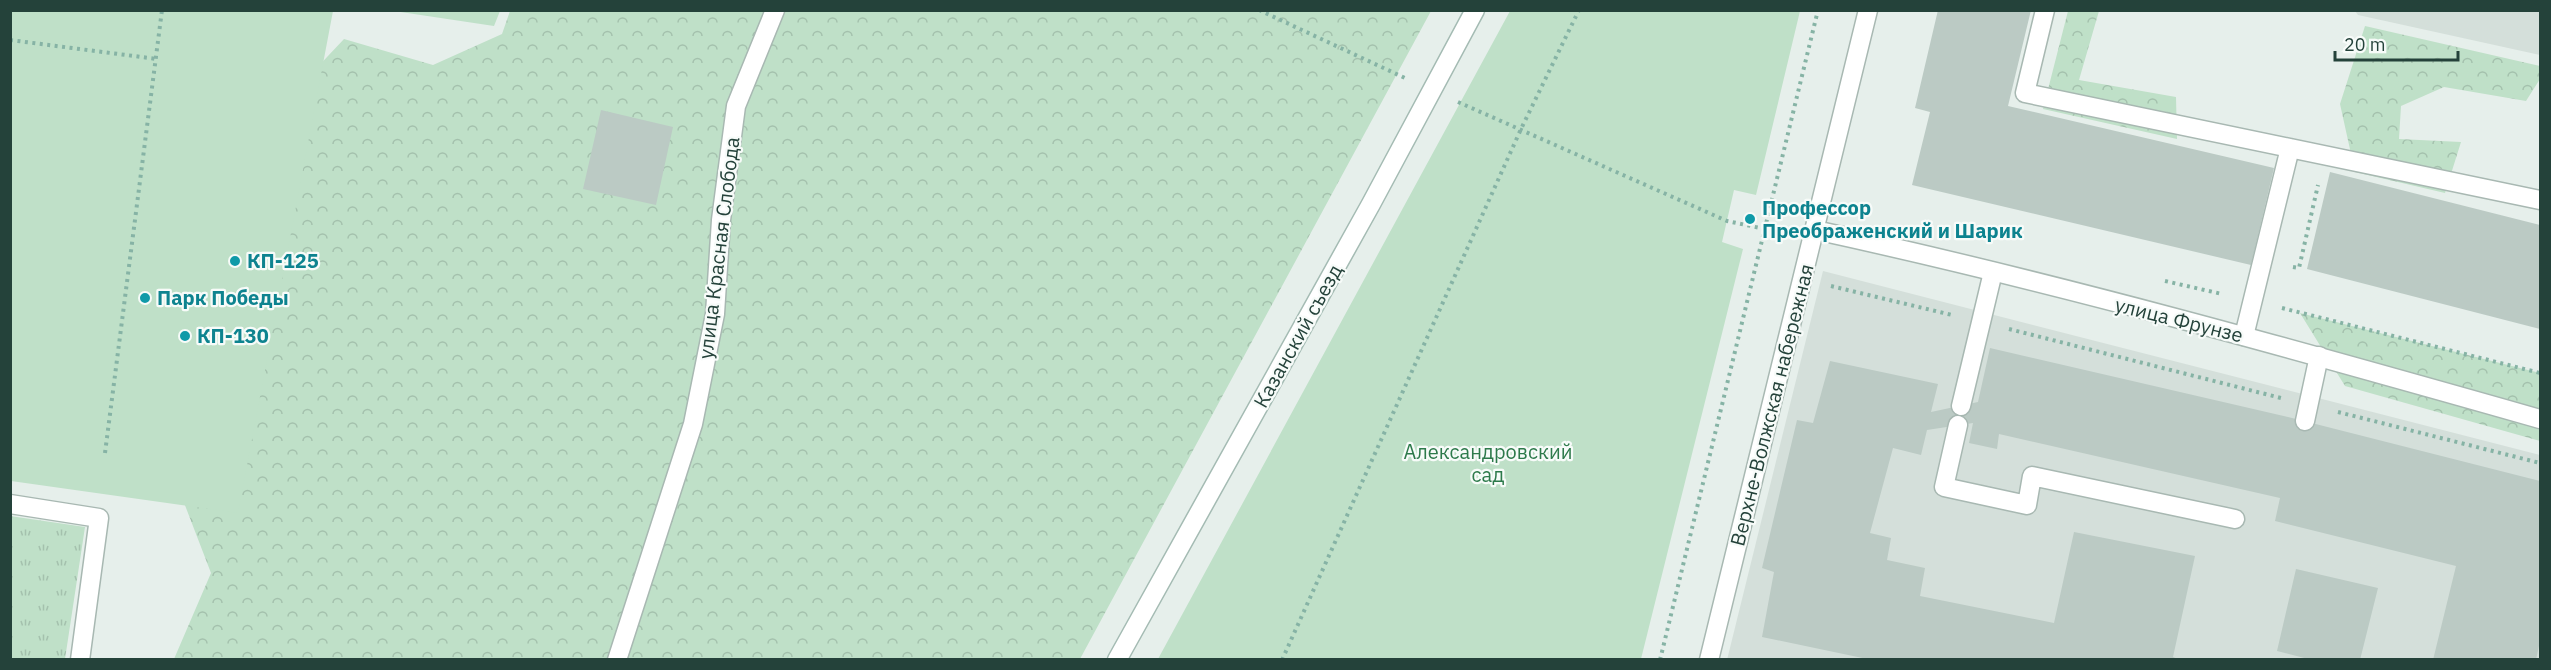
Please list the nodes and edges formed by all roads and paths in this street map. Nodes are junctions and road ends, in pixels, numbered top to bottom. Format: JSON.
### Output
{"nodes":[{"id":1,"x":162,"y":10,"type":"edge"},
{"id":2,"x":775,"y":10,"type":"edge"},
{"id":3,"x":1259,"y":10,"type":"edge"},
{"id":4,"x":1475,"y":10,"type":"edge"},
{"id":5,"x":1579,"y":10,"type":"edge"},
{"id":6,"x":1818,"y":10,"type":"edge"},
{"id":7,"x":1868,"y":10,"type":"edge"},
{"id":8,"x":2045,"y":10,"type":"edge"},
{"id":9,"x":10,"y":40,"type":"edge"},
{"id":10,"x":157,"y":59,"type":"junction"},
{"id":11,"x":1394,"y":72,"type":"dead end"},
{"id":12,"x":1521,"y":129,"type":"junction"},
{"id":13,"x":2290,"y":148,"type":"junction"},
{"id":14,"x":2320,"y":177,"type":"dead end"},
{"id":15,"x":2541,"y":200,"type":"edge"},
{"id":16,"x":1765,"y":229,"type":"junction"},
{"id":17,"x":1815,"y":230,"type":"junction"},
{"id":18,"x":2263,"y":260,"type":"junction"},
{"id":19,"x":1993,"y":272,"type":"junction"},
{"id":20,"x":1823,"y":284,"type":"dead end"},
{"id":21,"x":1981,"y":322,"type":"junction"},
{"id":22,"x":2244,"y":336,"type":"junction"},
{"id":23,"x":2319,"y":356,"type":"junction"},
{"id":24,"x":1961,"y":406,"type":"dead end"},
{"id":25,"x":2307,"y":413,"type":"junction"},
{"id":26,"x":2541,"y":419,"type":"edge"},
{"id":27,"x":1958,"y":425,"type":"dead end"},
{"id":28,"x":105,"y":453,"type":"dead end"},
{"id":29,"x":2541,"y":463,"type":"edge"},
{"id":30,"x":10,"y":504,"type":"edge"},
{"id":31,"x":2235,"y":519,"type":"dead end"},
{"id":32,"x":80,"y":660,"type":"edge"},
{"id":33,"x":617,"y":660,"type":"edge"},
{"id":34,"x":1117,"y":660,"type":"edge"},
{"id":35,"x":1282,"y":660,"type":"edge"},
{"id":36,"x":1660,"y":660,"type":"edge"},
{"id":37,"x":1709,"y":660,"type":"edge"}],
"edges":[{"from":1,"to":10,"type":"path"},
{"from":2,"to":33,"type":"street","name":"улица Красная Слобода"},
{"from":3,"to":11,"type":"path"},
{"from":4,"to":34,"type":"street","name":"Казанский съезд"},
{"from":5,"to":12,"type":"path"},
{"from":6,"to":16,"type":"path"},
{"from":7,"to":17,"type":"street","name":"Верхне-Волжская набережная"},
{"from":8,"to":13,"type":"street"},
{"from":9,"to":10,"type":"path"},
{"from":10,"to":28,"type":"path"},
{"from":12,"to":16,"type":"path"},
{"from":12,"to":35,"type":"path"},
{"from":13,"to":15,"type":"street"},
{"from":13,"to":18,"type":"street"},
{"from":14,"to":18,"type":"path"},
{"from":16,"to":36,"type":"path"},
{"from":17,"to":19,"type":"street","name":"улица Фрунзе"},
{"from":17,"to":37,"type":"street","name":"Верхне-Волжская набережная"},
{"from":18,"to":22,"type":"street"},
{"from":19,"to":21,"type":"street"},
{"from":19,"to":22,"type":"street","name":"улица Фрунзе"},
{"from":20,"to":21,"type":"path"},
{"from":21,"to":24,"type":"street"},
{"from":21,"to":25,"type":"path"},
{"from":22,"to":23,"type":"street","name":"улица Фрунзе"},
{"from":23,"to":25,"type":"street"},
{"from":23,"to":26,"type":"street","name":"улица Фрунзе"},
{"from":25,"to":29,"type":"path"},
{"from":27,"to":31,"type":"street"},
{"from":30,"to":32,"type":"street"}]}
